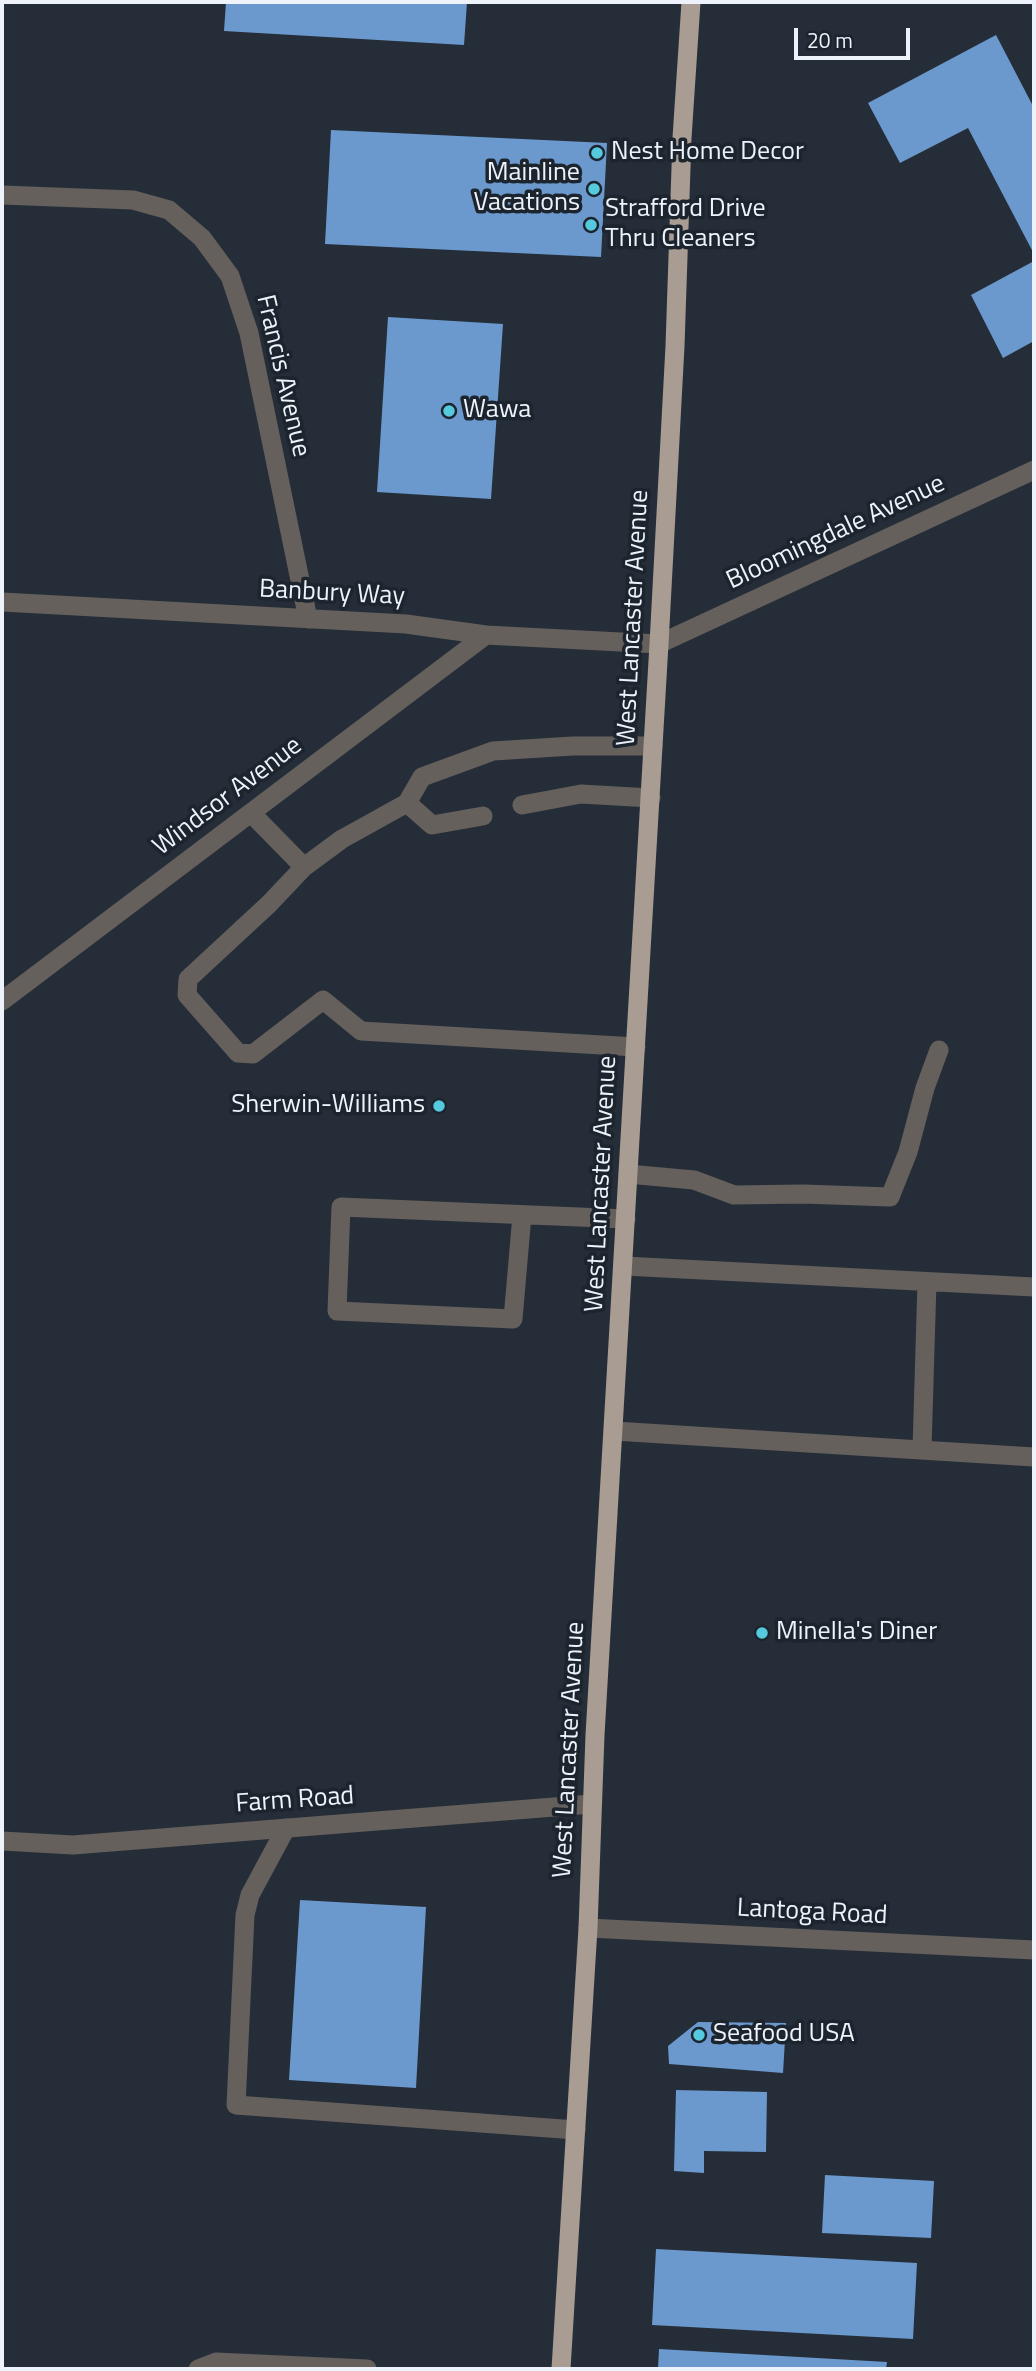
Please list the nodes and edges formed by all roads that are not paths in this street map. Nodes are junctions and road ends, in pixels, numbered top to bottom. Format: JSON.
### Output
{"nodes":[{"id":1,"x":691,"y":2,"type":"edge"},
{"id":2,"x":2,"y":195,"type":"edge"},
{"id":3,"x":1034,"y":471,"type":"edge"},
{"id":4,"x":2,"y":602,"type":"edge"},
{"id":5,"x":308,"y":619,"type":"junction"},
{"id":6,"x":486,"y":635,"type":"junction"},
{"id":7,"x":659,"y":644,"type":"junction"},
{"id":8,"x":653,"y":746,"type":"junction"},
{"id":9,"x":651,"y":798,"type":"junction"},
{"id":10,"x":407,"y":803,"type":"junction"},
{"id":11,"x":522,"y":805,"type":"dead end"},
{"id":12,"x":251,"y":813,"type":"junction"},
{"id":13,"x":484,"y":816,"type":"dead end"},
{"id":14,"x":304,"y":867,"type":"junction"},
{"id":15,"x":2,"y":1001,"type":"edge"},
{"id":16,"x":636,"y":1047,"type":"junction"},
{"id":17,"x":939,"y":1050,"type":"dead end"},
{"id":18,"x":628,"y":1174,"type":"junction"},
{"id":19,"x":522,"y":1215,"type":"junction"},
{"id":20,"x":626,"y":1219,"type":"junction"},
{"id":21,"x":624,"y":1266,"type":"junction"},
{"id":22,"x":927,"y":1282,"type":"junction"},
{"id":23,"x":1034,"y":1287,"type":"edge"},
{"id":24,"x":614,"y":1431,"type":"junction"},
{"id":25,"x":922,"y":1449,"type":"junction"},
{"id":26,"x":1034,"y":1457,"type":"edge"},
{"id":27,"x":592,"y":1804,"type":"junction"},
{"id":28,"x":286,"y":1828,"type":"junction"},
{"id":29,"x":2,"y":1841,"type":"edge"},
{"id":30,"x":588,"y":1928,"type":"junction"},
{"id":31,"x":1034,"y":1950,"type":"edge"},
{"id":32,"x":576,"y":2130,"type":"junction"},
{"id":33,"x":198,"y":2369,"type":"edge"},
{"id":34,"x":368,"y":2369,"type":"edge"},
{"id":35,"x":561,"y":2369,"type":"edge"}],
"edges":[{"from":1,"to":7,"type":"highway","name":"West Lancaster Avenue"},
{"from":2,"to":5,"type":"street","name":"Francis Avenue"},
{"from":3,"to":7,"type":"street","name":"Bloomingdale Avenue"},
{"from":4,"to":5,"type":"street","name":"Banbury Way"},
{"from":5,"to":6,"type":"street","name":"Banbury Way"},
{"from":6,"to":7,"type":"street","name":"Banbury Way"},
{"from":6,"to":12,"type":"street","name":"Windsor Avenue"},
{"from":7,"to":8,"type":"highway","name":"West Lancaster Avenue"},
{"from":8,"to":9,"type":"highway","name":"West Lancaster Avenue"},
{"from":8,"to":10,"type":"street"},
{"from":9,"to":11,"type":"street"},
{"from":9,"to":16,"type":"highway","name":"West Lancaster Avenue"},
{"from":10,"to":13,"type":"street"},
{"from":10,"to":14,"type":"street"},
{"from":12,"to":14,"type":"street"},
{"from":12,"to":15,"type":"street","name":"Windsor Avenue"},
{"from":14,"to":16,"type":"street"},
{"from":16,"to":18,"type":"highway","name":"West Lancaster Avenue"},
{"from":17,"to":18,"type":"street"},
{"from":18,"to":20,"type":"highway","name":"West Lancaster Avenue"},
{"from":19,"to":19,"type":"street"},
{"from":19,"to":20,"type":"street"},
{"from":20,"to":21,"type":"highway","name":"West Lancaster Avenue"},
{"from":21,"to":22,"type":"street"},
{"from":21,"to":24,"type":"highway","name":"West Lancaster Avenue"},
{"from":22,"to":23,"type":"street"},
{"from":22,"to":25,"type":"street"},
{"from":24,"to":25,"type":"street"},
{"from":24,"to":27,"type":"highway","name":"West Lancaster Avenue"},
{"from":25,"to":26,"type":"street"},
{"from":27,"to":28,"type":"street","name":"Farm Road"},
{"from":27,"to":30,"type":"highway","name":"West Lancaster Avenue"},
{"from":28,"to":29,"type":"street","name":"Farm Road"},
{"from":28,"to":32,"type":"street"},
{"from":30,"to":31,"type":"street","name":"Lantoga Road"},
{"from":30,"to":32,"type":"highway","name":"West Lancaster Avenue"},
{"from":32,"to":35,"type":"highway","name":"West Lancaster Avenue"},
{"from":33,"to":34,"type":"street"}]}
